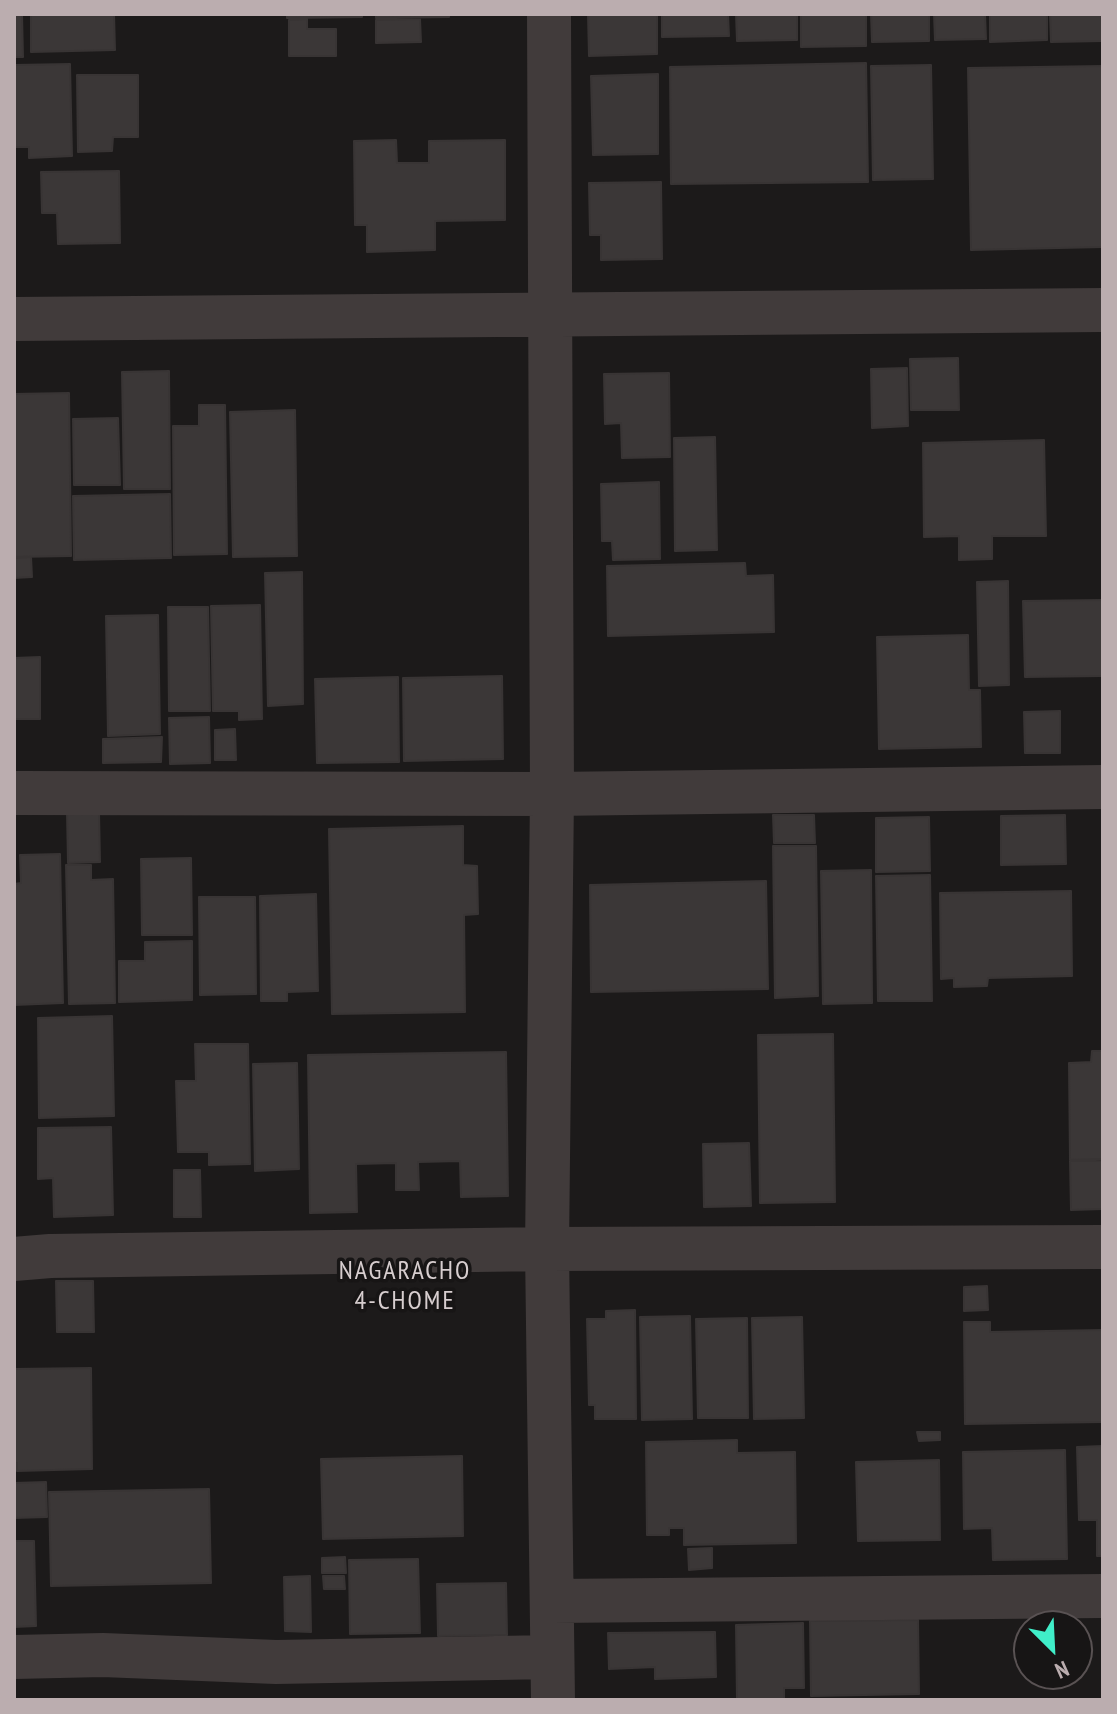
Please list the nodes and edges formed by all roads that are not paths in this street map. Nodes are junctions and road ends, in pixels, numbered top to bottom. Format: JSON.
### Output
{"nodes":[{"id":1,"x":549,"y":14,"type":"edge"},
{"id":2,"x":1103,"y":310,"type":"edge"},
{"id":3,"x":550,"y":314,"type":"junction"},
{"id":4,"x":14,"y":319,"type":"edge"},
{"id":5,"x":1103,"y":787,"type":"edge"},
{"id":6,"x":14,"y":793,"type":"edge"},
{"id":7,"x":552,"y":794,"type":"junction"},
{"id":8,"x":1103,"y":1247,"type":"edge"},
{"id":9,"x":547,"y":1249,"type":"junction"},
{"id":10,"x":14,"y":1259,"type":"edge"},
{"id":11,"x":1103,"y":1596,"type":"edge"},
{"id":12,"x":553,"y":1601,"type":"junction"},
{"id":13,"x":14,"y":1657,"type":"edge"},
{"id":14,"x":552,"y":1657,"type":"junction"},
{"id":15,"x":553,"y":1700,"type":"edge"}],
"edges":[{"from":1,"to":3,"type":"street"},
{"from":2,"to":3,"type":"street"},
{"from":3,"to":4,"type":"street"},
{"from":3,"to":7,"type":"street"},
{"from":5,"to":7,"type":"street"},
{"from":6,"to":7,"type":"street"},
{"from":7,"to":9,"type":"street"},
{"from":8,"to":9,"type":"street"},
{"from":9,"to":10,"type":"street"},
{"from":9,"to":12,"type":"street"},
{"from":11,"to":12,"type":"street"},
{"from":12,"to":14,"type":"street"},
{"from":13,"to":14,"type":"street"},
{"from":14,"to":15,"type":"street"}]}
